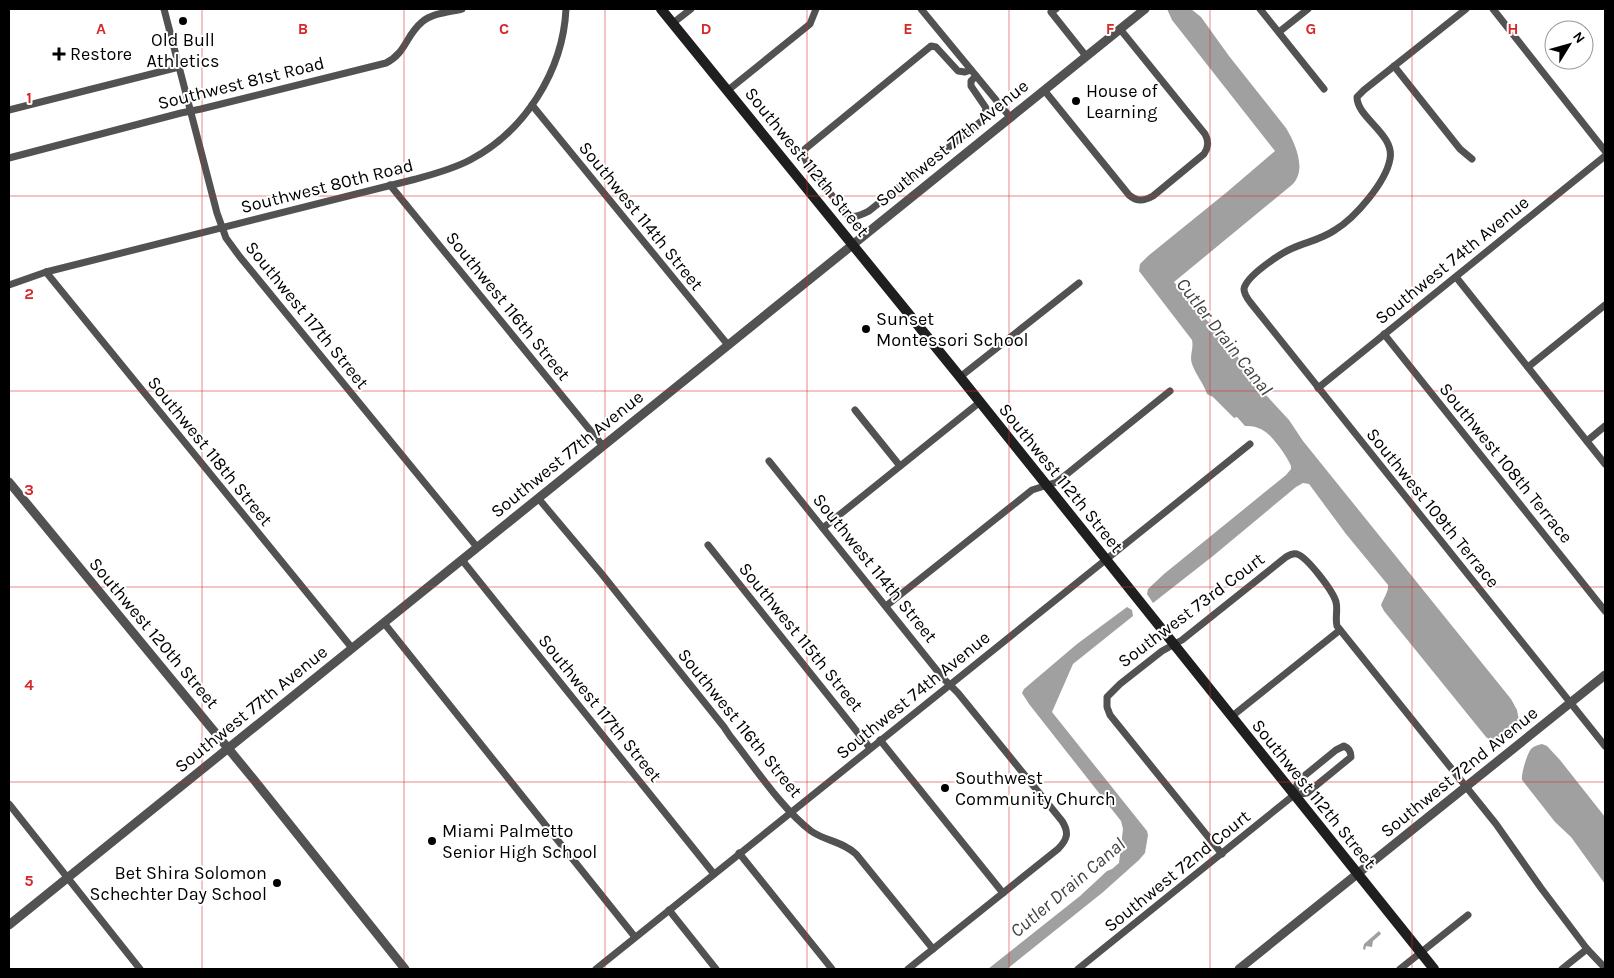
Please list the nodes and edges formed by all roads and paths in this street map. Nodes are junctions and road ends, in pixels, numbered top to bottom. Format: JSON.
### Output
{"nodes":[{"id":1,"x":164,"y":9,"type":"edge"},
{"id":2,"x":462,"y":9,"type":"edge"},
{"id":3,"x":566,"y":9,"type":"edge"},
{"id":4,"x":661,"y":9,"type":"edge"},
{"id":5,"x":690,"y":9,"type":"edge"},
{"id":6,"x":816,"y":9,"type":"edge"},
{"id":7,"x":921,"y":9,"type":"edge"},
{"id":8,"x":1145,"y":9,"type":"edge"},
{"id":9,"x":1260,"y":9,"type":"edge"},
{"id":10,"x":1308,"y":9,"type":"edge"},
{"id":11,"x":1466,"y":9,"type":"edge"},
{"id":12,"x":1493,"y":9,"type":"edge"},
{"id":13,"x":1053,"y":11,"type":"edge"},
{"id":14,"x":673,"y":23,"type":"junction"},
{"id":15,"x":1120,"y":29,"type":"junction"},
{"id":16,"x":1279,"y":32,"type":"junction"},
{"id":17,"x":956,"y":52,"type":"junction"},
{"id":18,"x":1086,"y":56,"type":"junction"},
{"id":19,"x":945,"y":57,"type":"junction"},
{"id":20,"x":1394,"y":66,"type":"junction"},
{"id":21,"x":179,"y":67,"type":"junction"},
{"id":22,"x":974,"y":73,"type":"junction"},
{"id":23,"x":1324,"y":89,"type":"dead end"},
{"id":24,"x":1044,"y":90,"type":"junction"},
{"id":25,"x":727,"y":91,"type":"junction"},
{"id":26,"x":532,"y":106,"type":"junction"},
{"id":27,"x":9,"y":110,"type":"edge"},
{"id":28,"x":191,"y":111,"type":"junction"},
{"id":29,"x":1010,"y":117,"type":"junction"},
{"id":30,"x":1605,"y":151,"type":"edge"},
{"id":31,"x":1605,"y":156,"type":"edge"},
{"id":32,"x":9,"y":158,"type":"edge"},
{"id":33,"x":1472,"y":159,"type":"dead end"},
{"id":34,"x":390,"y":185,"type":"junction"},
{"id":35,"x":222,"y":228,"type":"junction"},
{"id":36,"x":852,"y":244,"type":"junction"},
{"id":37,"x":46,"y":272,"type":"junction"},
{"id":38,"x":1456,"y":277,"type":"junction"},
{"id":39,"x":1079,"y":282,"type":"dead end"},
{"id":40,"x":9,"y":285,"type":"edge"},
{"id":41,"x":1605,"y":305,"type":"edge"},
{"id":42,"x":1384,"y":334,"type":"junction"},
{"id":43,"x":728,"y":346,"type":"junction"},
{"id":44,"x":1528,"y":367,"type":"junction"},
{"id":45,"x":960,"y":377,"type":"junction"},
{"id":46,"x":1318,"y":388,"type":"junction"},
{"id":47,"x":1170,"y":391,"type":"dead end"},
{"id":48,"x":980,"y":402,"type":"junction"},
{"id":49,"x":856,"y":410,"type":"dead end"},
{"id":50,"x":1605,"y":426,"type":"edge"},
{"id":51,"x":1587,"y":441,"type":"junction"},
{"id":52,"x":1250,"y":444,"type":"dead end"},
{"id":53,"x":603,"y":446,"type":"junction"},
{"id":54,"x":769,"y":461,"type":"dead end"},
{"id":55,"x":1605,"y":464,"type":"edge"},
{"id":56,"x":900,"y":466,"type":"junction"},
{"id":57,"x":9,"y":482,"type":"edge"},
{"id":58,"x":1046,"y":485,"type":"junction"},
{"id":59,"x":538,"y":498,"type":"junction"},
{"id":60,"x":823,"y":528,"type":"junction"},
{"id":61,"x":708,"y":545,"type":"dead end"},
{"id":62,"x":477,"y":547,"type":"junction"},
{"id":63,"x":1106,"y":559,"type":"junction"},
{"id":64,"x":462,"y":560,"type":"junction"},
{"id":65,"x":886,"y":606,"type":"junction"},
{"id":66,"x":1605,"y":611,"type":"edge"},
{"id":67,"x":384,"y":622,"type":"junction"},
{"id":68,"x":1340,"y":630,"type":"junction"},
{"id":69,"x":1174,"y":645,"type":"junction"},
{"id":70,"x":352,"y":648,"type":"junction"},
{"id":71,"x":1605,"y":675,"type":"edge"},
{"id":72,"x":950,"y":684,"type":"junction"},
{"id":73,"x":1571,"y":702,"type":"junction"},
{"id":74,"x":1231,"y":717,"type":"junction"},
{"id":75,"x":880,"y":740,"type":"junction"},
{"id":76,"x":1605,"y":746,"type":"edge"},
{"id":77,"x":229,"y":748,"type":"junction"},
{"id":78,"x":870,"y":748,"type":"junction"},
{"id":79,"x":1466,"y":787,"type":"junction"},
{"id":80,"x":1294,"y":795,"type":"junction"},
{"id":81,"x":9,"y":804,"type":"edge"},
{"id":82,"x":792,"y":812,"type":"junction"},
{"id":83,"x":740,"y":853,"type":"junction"},
{"id":84,"x":1222,"y":854,"type":"junction"},
{"id":85,"x":714,"y":874,"type":"junction"},
{"id":86,"x":1359,"y":874,"type":"junction"},
{"id":87,"x":68,"y":877,"type":"junction"},
{"id":88,"x":1003,"y":893,"type":"junction"},
{"id":89,"x":669,"y":910,"type":"junction"},
{"id":90,"x":1468,"y":915,"type":"dead end"},
{"id":91,"x":9,"y":925,"type":"edge"},
{"id":92,"x":635,"y":937,"type":"junction"},
{"id":93,"x":933,"y":949,"type":"junction"},
{"id":94,"x":1587,"y":949,"type":"junction"},
{"id":95,"x":1420,"y":953,"type":"junction"},
{"id":96,"x":1605,"y":968,"type":"edge"},
{"id":97,"x":140,"y":969,"type":"edge"},
{"id":98,"x":405,"y":969,"type":"edge"},
{"id":99,"x":596,"y":969,"type":"edge"},
{"id":100,"x":716,"y":969,"type":"edge"},
{"id":101,"x":832,"y":969,"type":"edge"},
{"id":102,"x":908,"y":969,"type":"edge"},
{"id":103,"x":1078,"y":969,"type":"edge"},
{"id":104,"x":1239,"y":969,"type":"edge"},
{"id":105,"x":1400,"y":969,"type":"edge"},
{"id":106,"x":1434,"y":969,"type":"edge"},
{"id":107,"x":1562,"y":969,"type":"edge"}],
"edges":[{"from":1,"to":21,"type":"street","name":"Southwest 117th Street"},
{"from":2,"to":28,"type":"street","name":"Southwest 81st Road"},
{"from":3,"to":26,"type":"street","name":"Southwest 80th Road"},
{"from":4,"to":14,"type":"main road","name":"Southwest 112th Street"},
{"from":5,"to":14,"type":"street"},
{"from":6,"to":25,"type":"street"},
{"from":7,"to":17,"type":"street"},
{"from":8,"to":15,"type":"street","name":"Southwest 77th Avenue"},
{"from":9,"to":16,"type":"street"},
{"from":10,"to":16,"type":"street"},
{"from":11,"to":20,"type":"street"},
{"from":12,"to":30,"type":"street"},
{"from":13,"to":18,"type":"street"},
{"from":14,"to":25,"type":"main road","name":"Southwest 112th Street"},
{"from":15,"to":18,"type":"street","name":"Southwest 77th Avenue"},
{"from":15,"to":24,"type":"street"},
{"from":16,"to":23,"type":"street"},
{"from":17,"to":19,"type":"street"},
{"from":17,"to":22,"type":"street"},
{"from":18,"to":24,"type":"street","name":"Southwest 77th Avenue"},
{"from":19,"to":22,"type":"street"},
{"from":19,"to":22,"type":"street"},
{"from":20,"to":33,"type":"street"},
{"from":20,"to":46,"type":"street","name":"Southwest 109th Terrace"},
{"from":21,"to":27,"type":"street"},
{"from":21,"to":28,"type":"street","name":"Southwest 117th Street"},
{"from":22,"to":29,"type":"street"},
{"from":24,"to":29,"type":"street","name":"Southwest 77th Avenue"},
{"from":25,"to":36,"type":"main road","name":"Southwest 112th Street"},
{"from":26,"to":34,"type":"street","name":"Southwest 80th Road"},
{"from":26,"to":43,"type":"street","name":"Southwest 114th Street"},
{"from":28,"to":32,"type":"street","name":"Southwest 81st Road"},
{"from":28,"to":35,"type":"street","name":"Southwest 117th Street"},
{"from":29,"to":36,"type":"street","name":"Southwest 77th Avenue"},
{"from":31,"to":38,"type":"street","name":"Southwest 74th Avenue"},
{"from":34,"to":35,"type":"street","name":"Southwest 80th Road"},
{"from":34,"to":53,"type":"street","name":"Southwest 116th Street"},
{"from":35,"to":37,"type":"street","name":"Southwest 80th Road"},
{"from":35,"to":62,"type":"street","name":"Southwest 117th Street"},
{"from":36,"to":43,"type":"street","name":"Southwest 77th Avenue"},
{"from":36,"to":45,"type":"main road","name":"Southwest 112th Street"},
{"from":37,"to":40,"type":"street","name":"Southwest 80th Road"},
{"from":37,"to":70,"type":"street","name":"Southwest 118th Street"},
{"from":38,"to":42,"type":"street","name":"Southwest 74th Avenue"},
{"from":38,"to":44,"type":"street"},
{"from":39,"to":45,"type":"street"},
{"from":41,"to":44,"type":"street"},
{"from":42,"to":46,"type":"street","name":"Southwest 74th Avenue"},
{"from":42,"to":66,"type":"street","name":"Southwest 108th Terrace"},
{"from":43,"to":53,"type":"street","name":"Southwest 77th Avenue"},
{"from":44,"to":51,"type":"street"},
{"from":45,"to":48,"type":"main road","name":"Southwest 112th Street"},
{"from":46,"to":73,"type":"street","name":"Southwest 109th Terrace"},
{"from":47,"to":58,"type":"street"},
{"from":48,"to":56,"type":"street"},
{"from":48,"to":58,"type":"main road","name":"Southwest 112th Street"},
{"from":49,"to":56,"type":"street"},
{"from":50,"to":51,"type":"street"},
{"from":51,"to":55,"type":"street"},
{"from":52,"to":63,"type":"street","name":"Southwest 74th Avenue"},
{"from":53,"to":59,"type":"street","name":"Southwest 77th Avenue"},
{"from":54,"to":60,"type":"street","name":"Southwest 114th Street"},
{"from":56,"to":60,"type":"street"},
{"from":57,"to":77,"type":"street","name":"Southwest 120th Street"},
{"from":58,"to":63,"type":"main road","name":"Southwest 112th Street"},
{"from":58,"to":65,"type":"street"},
{"from":59,"to":62,"type":"street","name":"Southwest 77th Avenue"},
{"from":59,"to":82,"type":"street","name":"Southwest 116th Street"},
{"from":60,"to":65,"type":"street","name":"Southwest 114th Street"},
{"from":61,"to":78,"type":"street","name":"Southwest 115th Street"},
{"from":62,"to":64,"type":"street","name":"Southwest 77th Avenue"},
{"from":63,"to":69,"type":"main road","name":"Southwest 112th Street"},
{"from":63,"to":72,"type":"street","name":"Southwest 74th Avenue"},
{"from":64,"to":67,"type":"street","name":"Southwest 77th Avenue"},
{"from":64,"to":85,"type":"street","name":"Southwest 117th Street"},
{"from":65,"to":72,"type":"street","name":"Southwest 114th Street"},
{"from":67,"to":70,"type":"street","name":"Southwest 77th Avenue"},
{"from":67,"to":92,"type":"street"},
{"from":68,"to":69,"type":"street","name":"Southwest 73rd Court"},
{"from":68,"to":74,"type":"street"},
{"from":68,"to":79,"type":"street"},
{"from":69,"to":74,"type":"main road","name":"Southwest 112th Street"},
{"from":69,"to":84,"type":"street","name":"Southwest 73rd Court"},
{"from":70,"to":77,"type":"street","name":"Southwest 77th Avenue"},
{"from":71,"to":73,"type":"street","name":"Southwest 72nd Avenue"},
{"from":72,"to":75,"type":"street","name":"Southwest 74th Avenue"},
{"from":72,"to":88,"type":"street","name":"Southwest 114th Street"},
{"from":73,"to":76,"type":"street","name":"Southwest 109th Terrace"},
{"from":73,"to":79,"type":"street","name":"Southwest 72nd Avenue"},
{"from":74,"to":80,"type":"main road","name":"Southwest 112th Street"},
{"from":75,"to":78,"type":"street","name":"Southwest 74th Avenue"},
{"from":75,"to":88,"type":"street"},
{"from":77,"to":87,"type":"street","name":"Southwest 77th Avenue"},
{"from":77,"to":98,"type":"street","name":"Southwest 120th Street"},
{"from":78,"to":82,"type":"street","name":"Southwest 74th Avenue"},
{"from":79,"to":86,"type":"street","name":"Southwest 72nd Avenue"},
{"from":79,"to":94,"type":"street"},
{"from":80,"to":80,"type":"street","name":"Southwest 72nd Court"},
{"from":80,"to":84,"type":"street","name":"Southwest 72nd Court"},
{"from":80,"to":86,"type":"main road","name":"Southwest 112th Street"},
{"from":81,"to":87,"type":"street"},
{"from":82,"to":83,"type":"street","name":"Southwest 74th Avenue"},
{"from":82,"to":93,"type":"street","name":"Southwest 116th Street"},
{"from":83,"to":85,"type":"street","name":"Southwest 74th Avenue"},
{"from":83,"to":101,"type":"street"},
{"from":84,"to":103,"type":"street","name":"Southwest 72nd Court"},
{"from":85,"to":89,"type":"street","name":"Southwest 74th Avenue"},
{"from":86,"to":95,"type":"main road","name":"Southwest 112th Street"},
{"from":86,"to":104,"type":"street","name":"Southwest 72nd Avenue"},
{"from":87,"to":91,"type":"street","name":"Southwest 77th Avenue"},
{"from":87,"to":97,"type":"street"},
{"from":88,"to":93,"type":"street"},
{"from":89,"to":92,"type":"street","name":"Southwest 74th Avenue"},
{"from":89,"to":100,"type":"street"},
{"from":90,"to":95,"type":"street"},
{"from":92,"to":99,"type":"street","name":"Southwest 74th Avenue"},
{"from":93,"to":102,"type":"street"},
{"from":94,"to":96,"type":"street"},
{"from":94,"to":107,"type":"street"},
{"from":95,"to":105,"type":"street"},
{"from":95,"to":106,"type":"main road","name":"Southwest 112th Street"}]}
